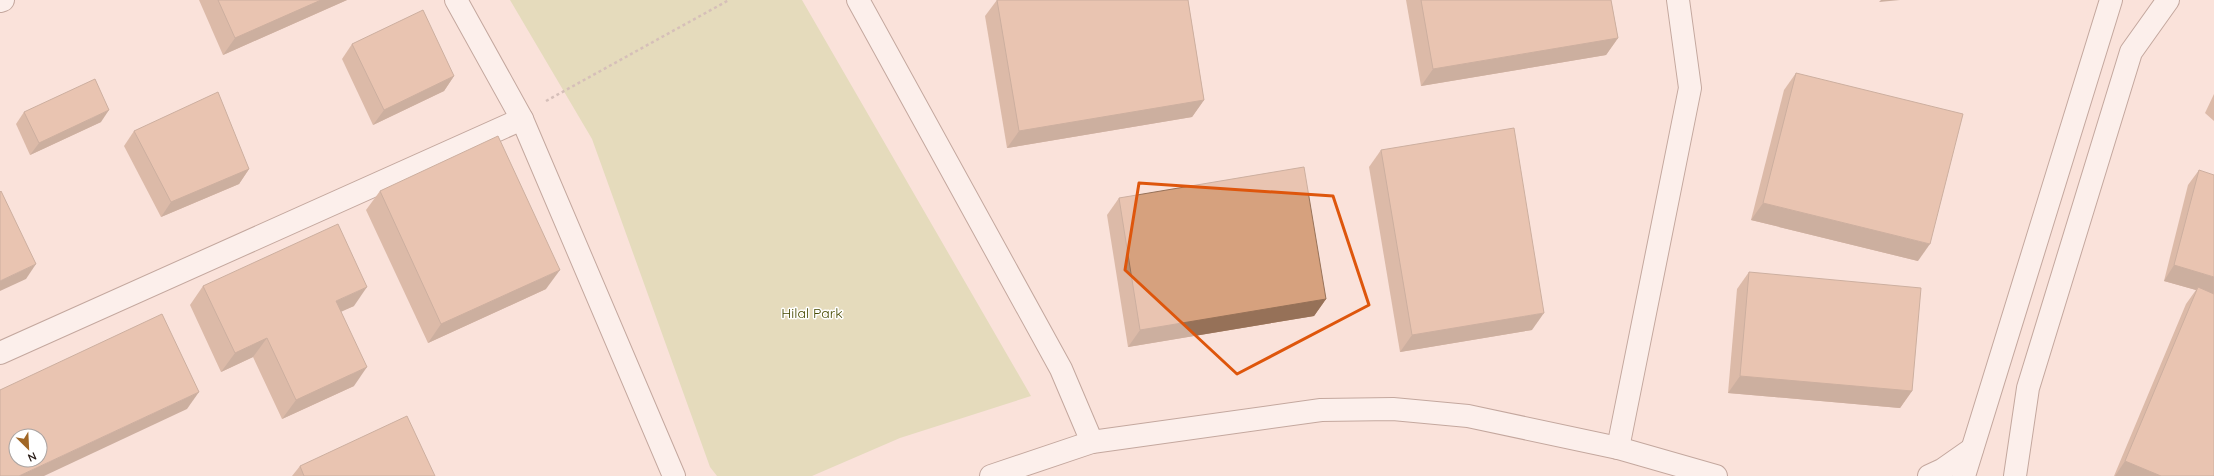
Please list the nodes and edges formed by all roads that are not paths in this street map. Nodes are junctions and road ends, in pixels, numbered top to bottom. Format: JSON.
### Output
{"nodes":[{"id":1,"x":3,"y":0,"type":"edge"},
{"id":2,"x":456,"y":0,"type":"edge"},
{"id":3,"x":858,"y":0,"type":"edge"},
{"id":4,"x":1678,"y":0,"type":"edge"},
{"id":5,"x":2111,"y":0,"type":"edge"},
{"id":6,"x":2168,"y":0,"type":"edge"},
{"id":7,"x":0,"y":1,"type":"edge"},
{"id":8,"x":522,"y":119,"type":"junction"},
{"id":9,"x":0,"y":354,"type":"edge"},
{"id":10,"x":1092,"y":442,"type":"junction"},
{"id":11,"x":1618,"y":448,"type":"junction"},
{"id":12,"x":1972,"y":449,"type":"junction"},
{"id":13,"x":674,"y":476,"type":"edge"},
{"id":14,"x":991,"y":476,"type":"edge"},
{"id":15,"x":1716,"y":476,"type":"edge"},
{"id":16,"x":1929,"y":476,"type":"edge"},
{"id":17,"x":1964,"y":476,"type":"edge"},
{"id":18,"x":2016,"y":476,"type":"edge"}],
"edges":[{"from":1,"to":7,"type":"street"},
{"from":2,"to":8,"type":"street"},
{"from":3,"to":10,"type":"street"},
{"from":4,"to":11,"type":"street"},
{"from":5,"to":12,"type":"street"},
{"from":6,"to":18,"type":"street"},
{"from":8,"to":9,"type":"street"},
{"from":8,"to":13,"type":"street"},
{"from":10,"to":11,"type":"street"},
{"from":10,"to":14,"type":"street"},
{"from":11,"to":15,"type":"street"},
{"from":12,"to":16,"type":"street"},
{"from":12,"to":17,"type":"street"}]}
